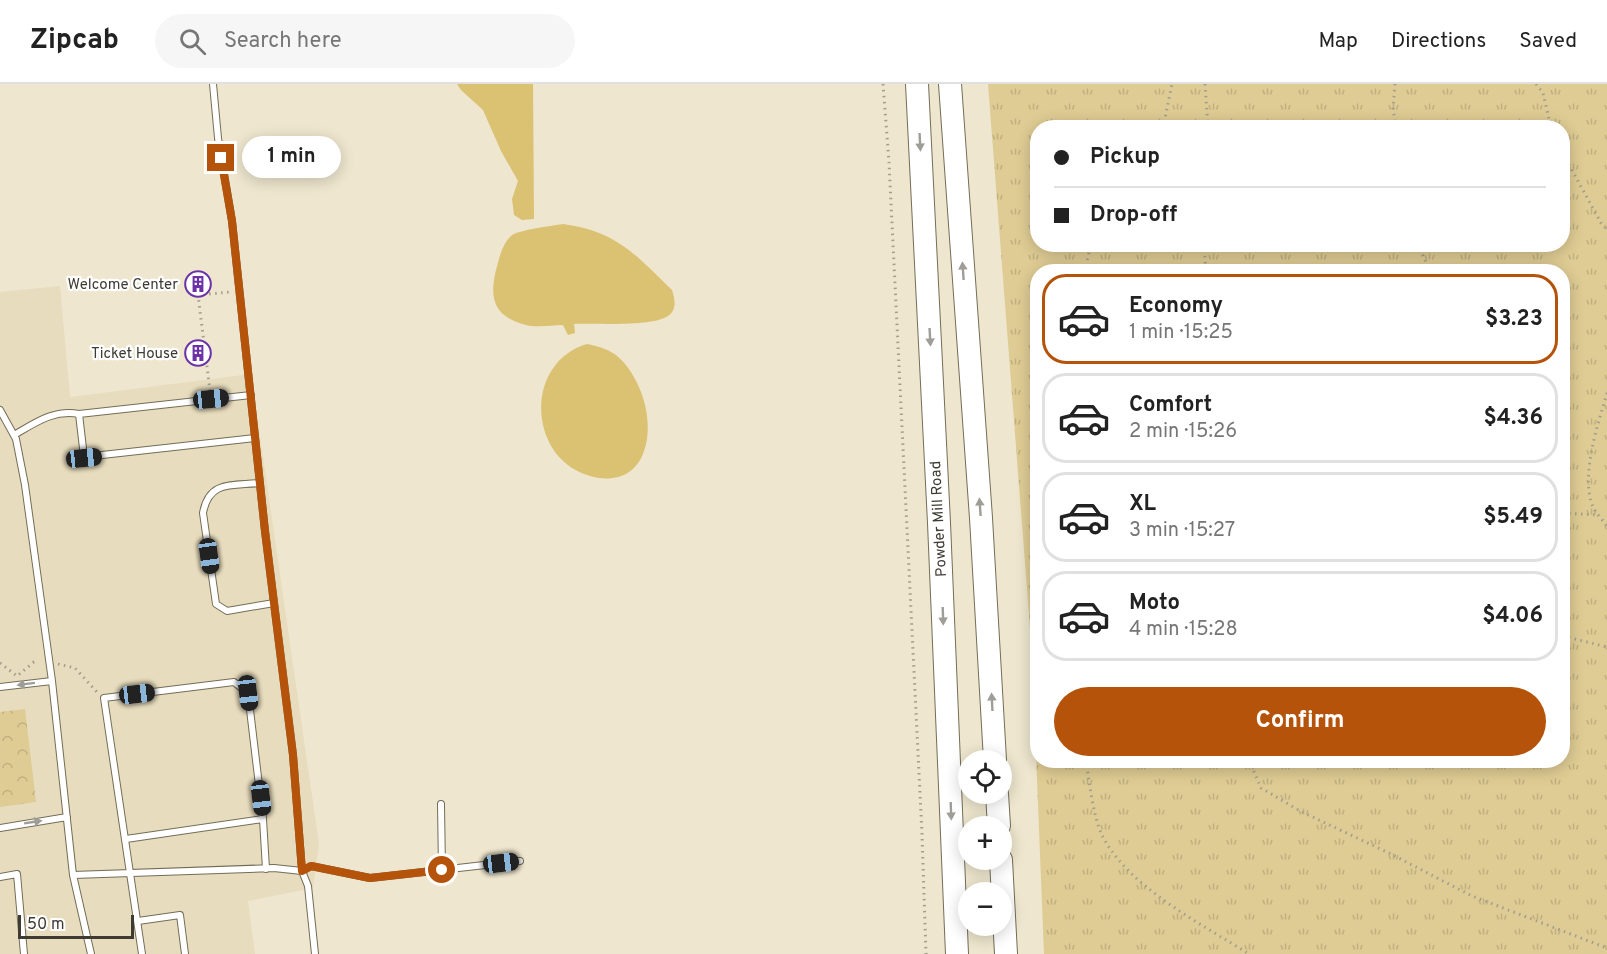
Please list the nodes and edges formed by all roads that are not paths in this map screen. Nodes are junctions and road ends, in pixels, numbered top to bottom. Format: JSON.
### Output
{"nodes":[{"id":1,"x":213,"y":84,"type":"edge"},
{"id":2,"x":917,"y":84,"type":"edge"},
{"id":3,"x":950,"y":84,"type":"edge"},
{"id":4,"x":250,"y":395,"type":"junction"},
{"id":5,"x":0,"y":410,"type":"edge"},
{"id":6,"x":79,"y":414,"type":"junction"},
{"id":7,"x":14,"y":435,"type":"junction"},
{"id":8,"x":255,"y":438,"type":"junction"},
{"id":9,"x":260,"y":483,"type":"junction"},
{"id":10,"x":274,"y":603,"type":"junction"},
{"id":11,"x":52,"y":681,"type":"junction"},
{"id":12,"x":0,"y":687,"type":"edge"},
{"id":13,"x":994,"y":750,"type":"edge"},
{"id":14,"x":441,"y":804,"type":"dead end"},
{"id":15,"x":67,"y":817,"type":"junction"},
{"id":16,"x":263,"y":819,"type":"junction"},
{"id":17,"x":0,"y":828,"type":"edge"},
{"id":18,"x":126,"y":839,"type":"junction"},
{"id":19,"x":520,"y":861,"type":"dead end"},
{"id":20,"x":266,"y":869,"type":"junction"},
{"id":21,"x":442,"y":870,"type":"junction"},
{"id":22,"x":1002,"y":870,"type":"edge"},
{"id":23,"x":302,"y":871,"type":"junction"},
{"id":24,"x":129,"y":873,"type":"junction"},
{"id":25,"x":73,"y":875,"type":"junction"},
{"id":26,"x":0,"y":876,"type":"edge"},
{"id":27,"x":138,"y":921,"type":"junction"},
{"id":28,"x":24,"y":954,"type":"edge"},
{"id":29,"x":91,"y":954,"type":"edge"},
{"id":30,"x":142,"y":954,"type":"edge"},
{"id":31,"x":185,"y":954,"type":"edge"},
{"id":32,"x":315,"y":954,"type":"edge"},
{"id":33,"x":957,"y":954,"type":"edge"},
{"id":34,"x":1006,"y":954,"type":"edge"}],
"edges":[{"from":1,"to":4,"type":"lane"},
{"from":2,"to":33,"type":"highway","name":"Powder Mill Road","one_way":true},
{"from":13,"to":3,"type":"highway","one_way":true},
{"from":4,"to":6,"type":"lane"},
{"from":4,"to":8,"type":"lane"},
{"from":5,"to":7,"type":"lane"},
{"from":6,"to":7,"type":"lane"},
{"from":6,"to":8,"type":"lane"},
{"from":7,"to":11,"type":"lane"},
{"from":8,"to":9,"type":"lane"},
{"from":9,"to":10,"type":"lane"},
{"from":9,"to":10,"type":"lane"},
{"from":10,"to":23,"type":"lane"},
{"from":11,"to":12,"type":"lane","one_way":true},
{"from":11,"to":15,"type":"lane"},
{"from":14,"to":21,"type":"lane"},
{"from":17,"to":15,"type":"lane","one_way":true},
{"from":15,"to":25,"type":"lane"},
{"from":16,"to":18,"type":"lane"},
{"from":16,"to":18,"type":"lane"},
{"from":16,"to":20,"type":"lane"},
{"from":18,"to":24,"type":"lane"},
{"from":19,"to":21,"type":"lane"},
{"from":20,"to":23,"type":"lane"},
{"from":20,"to":24,"type":"lane"},
{"from":21,"to":23,"type":"lane"},
{"from":22,"to":34,"type":"highway"},
{"from":23,"to":32,"type":"lane"},
{"from":24,"to":25,"type":"lane"},
{"from":24,"to":27,"type":"lane"},
{"from":25,"to":29,"type":"lane"},
{"from":26,"to":28,"type":"lane"},
{"from":27,"to":30,"type":"lane"},
{"from":27,"to":31,"type":"lane"}]}
